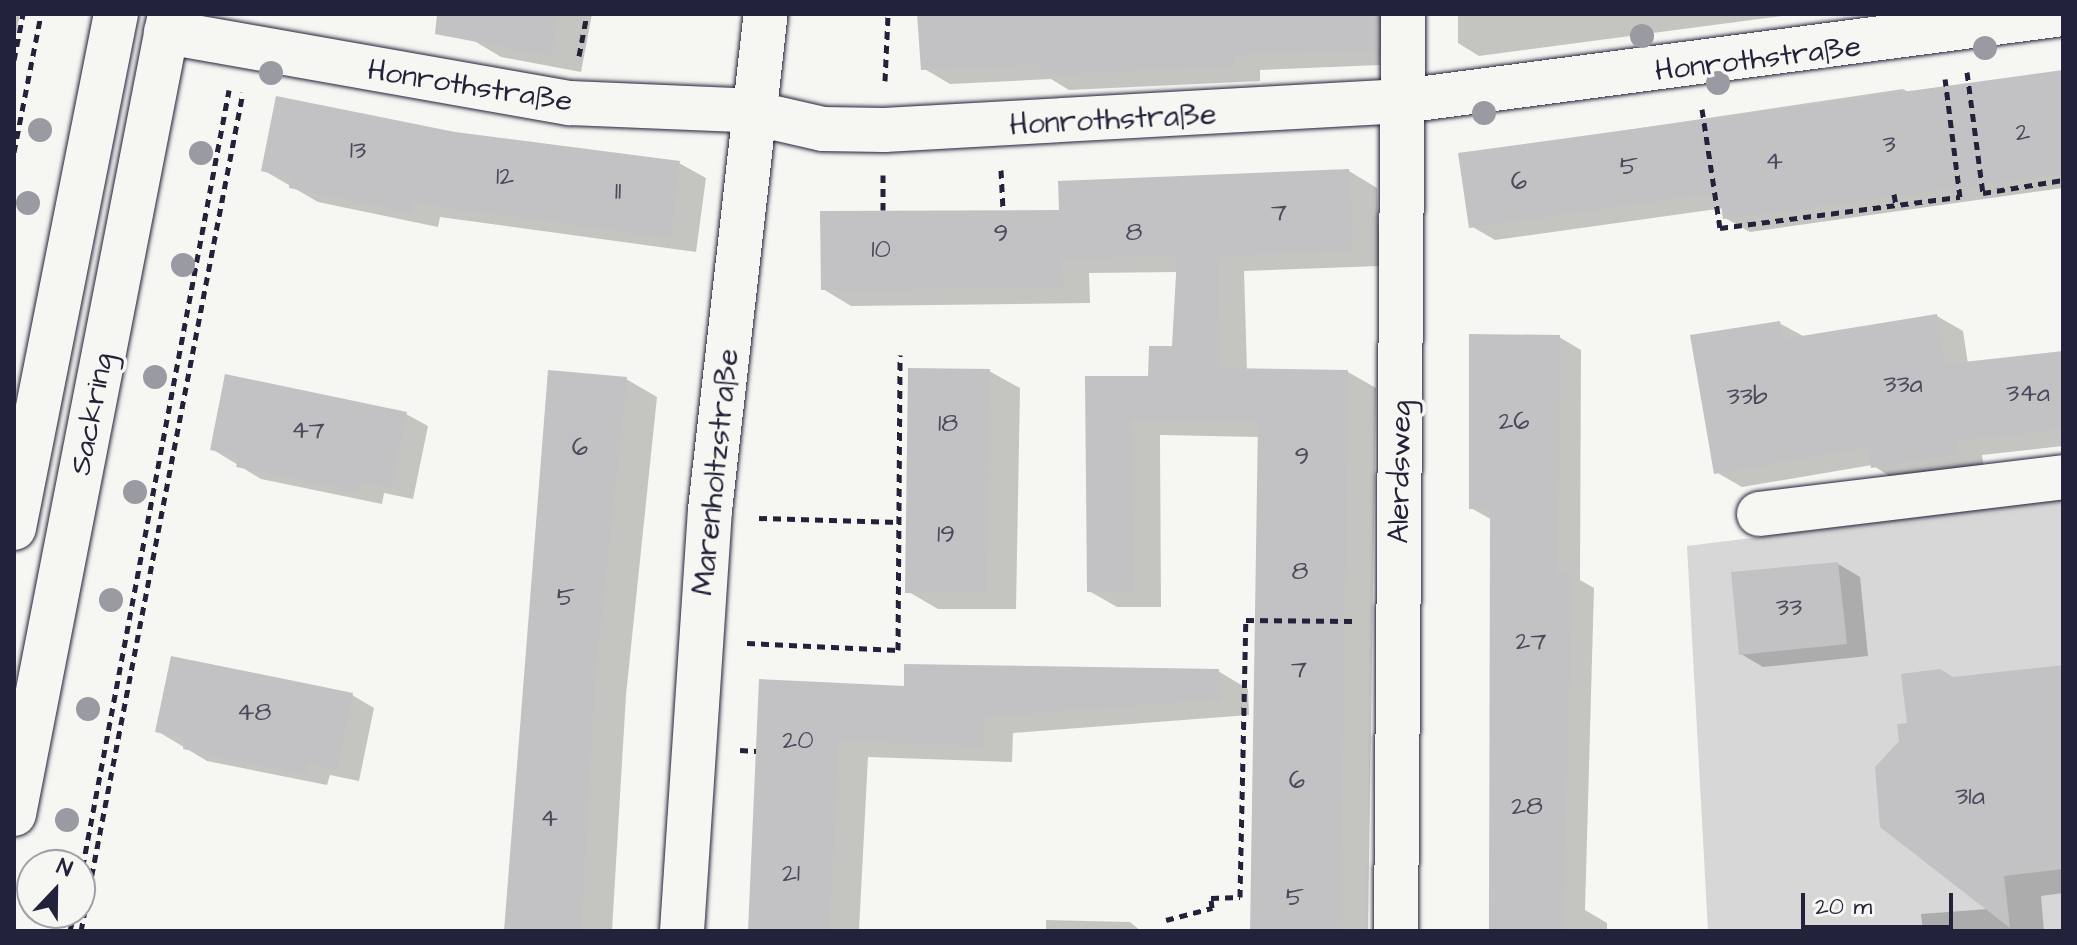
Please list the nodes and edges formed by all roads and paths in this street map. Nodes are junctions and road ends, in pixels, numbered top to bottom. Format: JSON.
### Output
{"nodes":[{"id":1,"x":23,"y":14,"type":"edge"},
{"id":2,"x":41,"y":14,"type":"edge"},
{"id":3,"x":116,"y":14,"type":"edge"},
{"id":4,"x":766,"y":14,"type":"edge"},
{"id":5,"x":888,"y":14,"type":"edge"},
{"id":6,"x":1403,"y":14,"type":"edge"},
{"id":7,"x":2063,"y":14,"type":"edge"},
{"id":8,"x":168,"y":23,"type":"edge"},
{"id":9,"x":14,"y":60,"type":"edge"},
{"id":10,"x":1966,"y":61,"type":"dead end"},
{"id":11,"x":242,"y":62,"type":"junction"},
{"id":12,"x":1943,"y":63,"type":"dead end"},
{"id":13,"x":884,"y":93,"type":"dead end"},
{"id":14,"x":1403,"y":101,"type":"junction"},
{"id":15,"x":1701,"y":104,"type":"dead end"},
{"id":16,"x":754,"y":112,"type":"junction"},
{"id":17,"x":14,"y":152,"type":"edge"},
{"id":18,"x":1000,"y":164,"type":"dead end"},
{"id":19,"x":2063,"y":180,"type":"edge"},
{"id":20,"x":1894,"y":194,"type":"dead end"},
{"id":21,"x":1896,"y":205,"type":"junction"},
{"id":22,"x":1003,"y":210,"type":"dead end"},
{"id":23,"x":1784,"y":210,"type":"dead end"},
{"id":24,"x":1785,"y":220,"type":"junction"},
{"id":25,"x":900,"y":355,"type":"dead end"},
{"id":26,"x":2063,"y":477,"type":"edge"},
{"id":27,"x":1759,"y":514,"type":"dead end"},
{"id":28,"x":742,"y":517,"type":"dead end"},
{"id":29,"x":899,"y":522,"type":"junction"},
{"id":30,"x":14,"y":528,"type":"edge"},
{"id":31,"x":1367,"y":621,"type":"dead end"},
{"id":32,"x":734,"y":642,"type":"dead end"},
{"id":33,"x":14,"y":814,"type":"edge"},
{"id":34,"x":86,"y":849,"type":"edge"},
{"id":35,"x":1166,"y":920,"type":"dead end"},
{"id":36,"x":81,"y":931,"type":"edge"},
{"id":37,"x":682,"y":931,"type":"edge"},
{"id":38,"x":1396,"y":931,"type":"edge"}],
"edges":[{"from":1,"to":9,"type":"path"},
{"from":2,"to":17,"type":"path"},
{"from":3,"to":30,"type":"street","name":"Sackring"},
{"from":4,"to":16,"type":"street","name":"Marenholtzstraße"},
{"from":5,"to":13,"type":"path"},
{"from":6,"to":14,"type":"street","name":"Alerdsweg"},
{"from":7,"to":14,"type":"street","name":"Honrothstraße"},
{"from":8,"to":11,"type":"street","name":"Honrothstraße"},
{"from":8,"to":33,"type":"street","name":"Sackring"},
{"from":10,"to":19,"type":"path"},
{"from":11,"to":16,"type":"street","name":"Honrothstraße"},
{"from":11,"to":34,"type":"path"},
{"from":11,"to":36,"type":"path"},
{"from":12,"to":21,"type":"path"},
{"from":14,"to":16,"type":"street","name":"Honrothstraße"},
{"from":14,"to":38,"type":"street","name":"Alerdsweg"},
{"from":15,"to":24,"type":"path"},
{"from":16,"to":37,"type":"street","name":"Marenholtzstraße"},
{"from":18,"to":22,"type":"path"},
{"from":20,"to":21,"type":"path"},
{"from":21,"to":24,"type":"path"},
{"from":23,"to":24,"type":"path"},
{"from":25,"to":29,"type":"path"},
{"from":26,"to":27,"type":"street"},
{"from":28,"to":29,"type":"path"},
{"from":29,"to":32,"type":"path"},
{"from":31,"to":35,"type":"path"}]}
